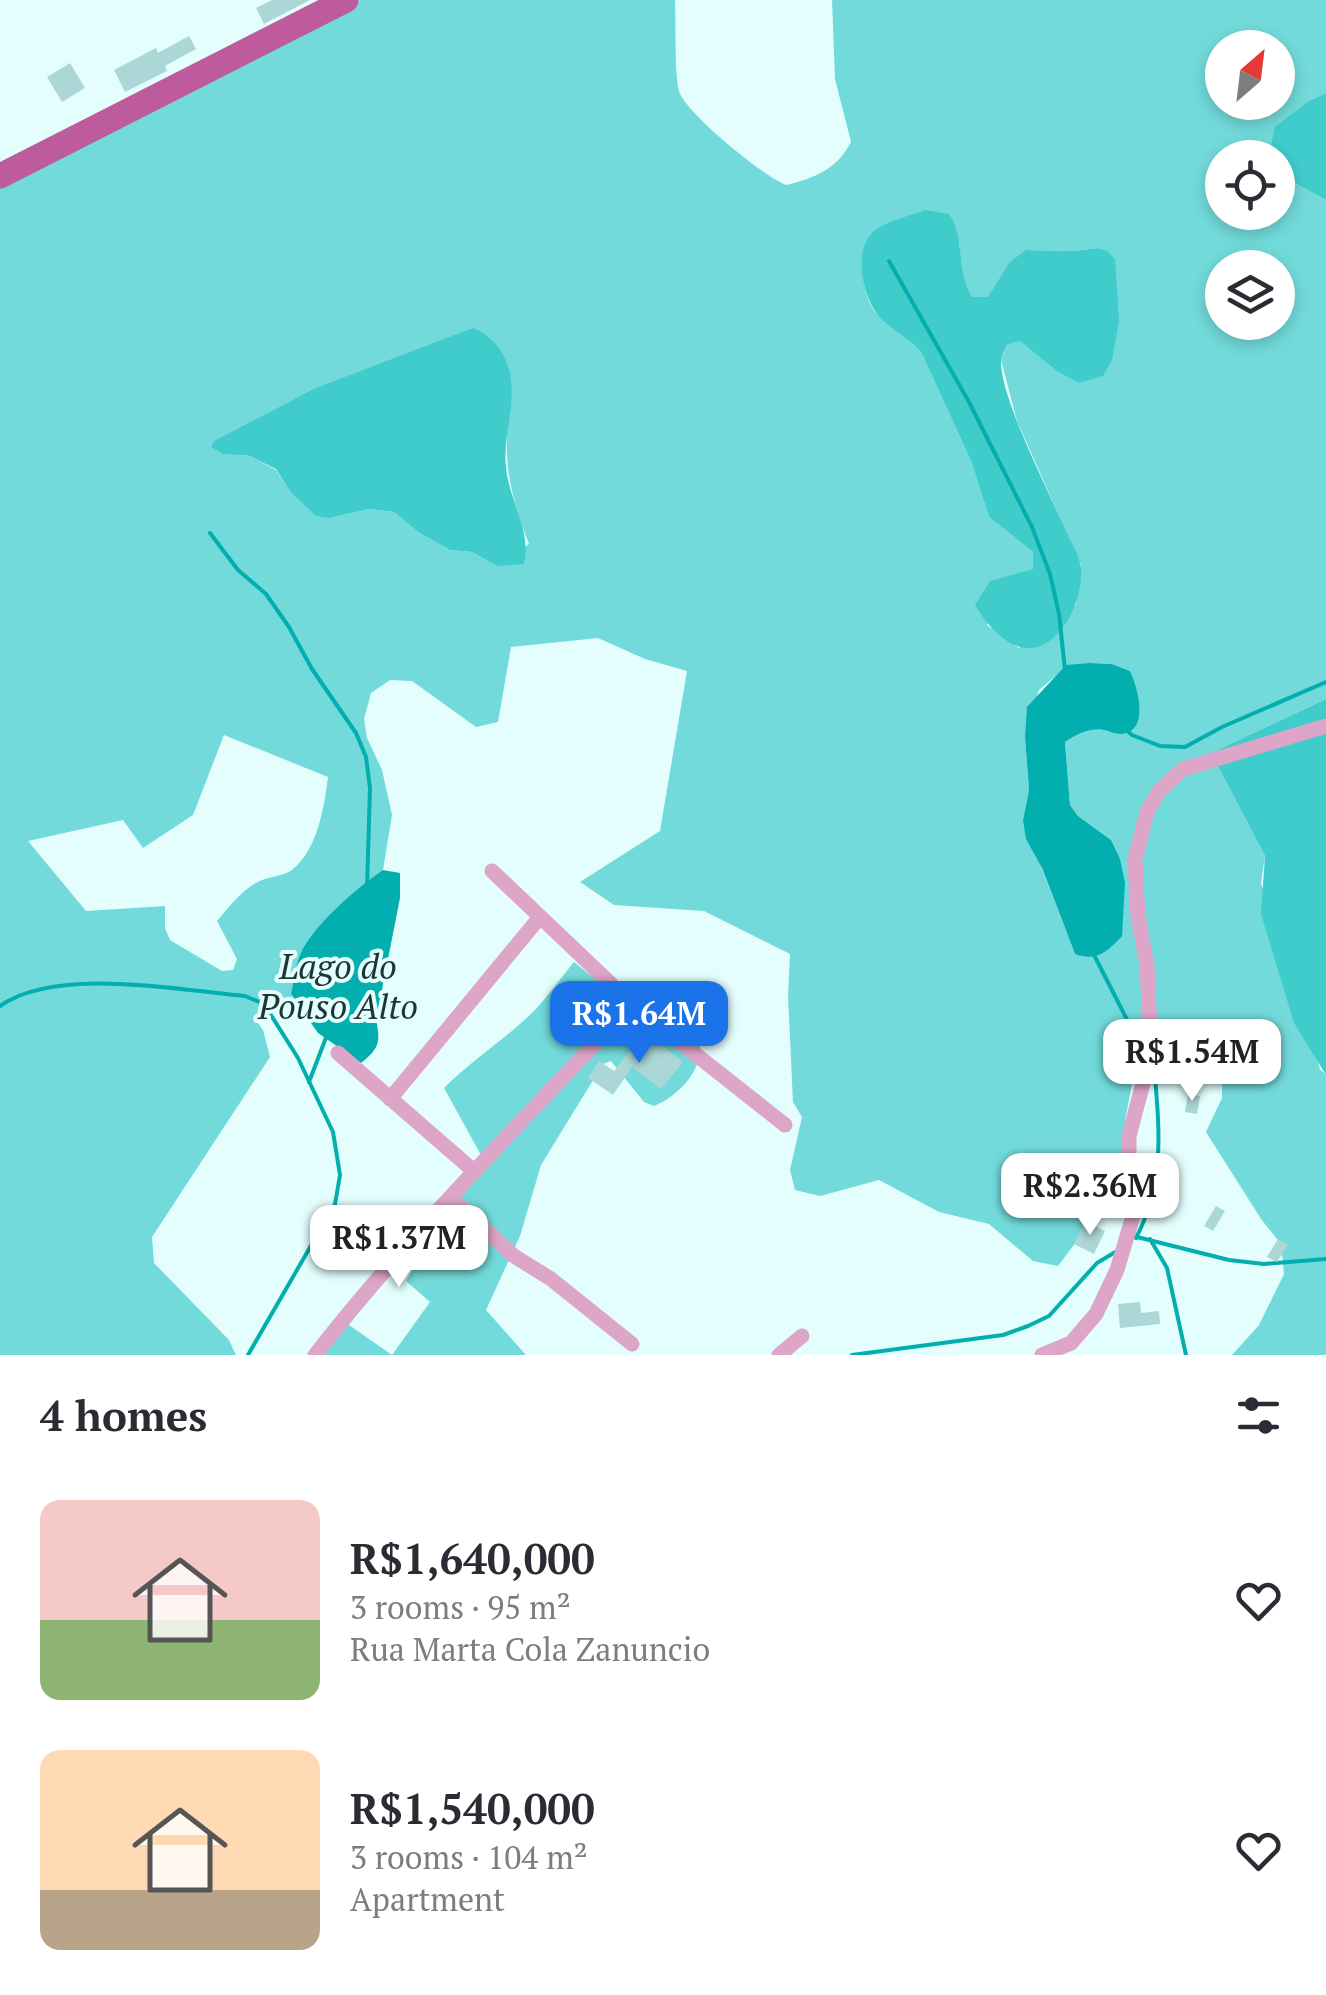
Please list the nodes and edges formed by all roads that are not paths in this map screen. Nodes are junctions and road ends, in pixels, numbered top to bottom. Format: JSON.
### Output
{"nodes":[{"id":1,"x":346,"y":0,"type":"edge"},
{"id":2,"x":0,"y":176,"type":"edge"},
{"id":3,"x":1326,"y":726,"type":"edge"},
{"id":4,"x":492,"y":871,"type":"dead end"},
{"id":5,"x":540,"y":917,"type":"junction"},
{"id":6,"x":632,"y":1004,"type":"junction"},
{"id":7,"x":338,"y":1053,"type":"dead end"},
{"id":8,"x":390,"y":1098,"type":"junction"},
{"id":9,"x":786,"y":1125,"type":"dead end"},
{"id":10,"x":475,"y":1172,"type":"junction"},
{"id":11,"x":451,"y":1198,"type":"junction"},
{"id":12,"x":802,"y":1336,"type":"dead end"},
{"id":13,"x":632,"y":1344,"type":"dead end"},
{"id":14,"x":315,"y":1355,"type":"edge"},
{"id":15,"x":779,"y":1355,"type":"edge"},
{"id":16,"x":1042,"y":1355,"type":"edge"}],
"edges":[{"from":1,"to":2,"type":"main road"},
{"from":3,"to":16,"type":"street"},
{"from":4,"to":5,"type":"street"},
{"from":5,"to":6,"type":"street"},
{"from":5,"to":8,"type":"street"},
{"from":6,"to":9,"type":"street"},
{"from":6,"to":10,"type":"street"},
{"from":7,"to":8,"type":"street"},
{"from":8,"to":10,"type":"street"},
{"from":10,"to":11,"type":"street"},
{"from":11,"to":13,"type":"street"},
{"from":11,"to":14,"type":"street"},
{"from":12,"to":15,"type":"street"}]}
